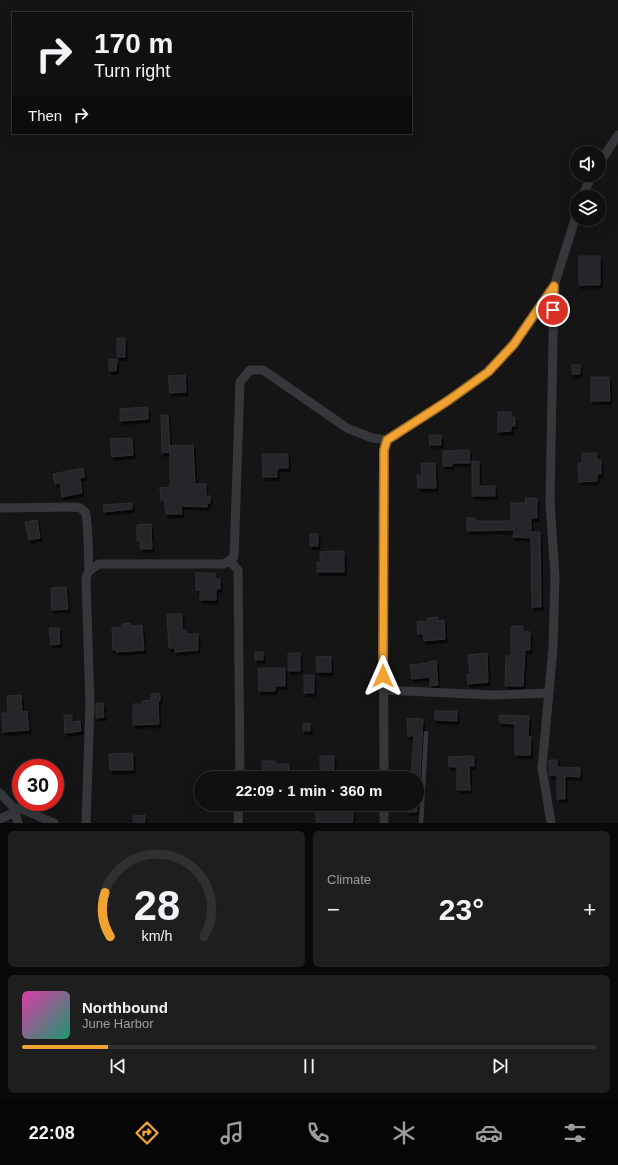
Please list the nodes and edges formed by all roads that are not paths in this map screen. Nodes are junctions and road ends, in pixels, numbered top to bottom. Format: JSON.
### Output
{"nodes":[{"id":1,"x":618,"y":135,"type":"edge"},
{"id":2,"x":606,"y":153,"type":"edge"},
{"id":3,"x":573,"y":226,"type":"edge"},
{"id":4,"x":554,"y":286,"type":"junction"},
{"id":5,"x":387,"y":440,"type":"junction"},
{"id":6,"x":0,"y":508,"type":"edge"},
{"id":7,"x":230,"y":561,"type":"junction"},
{"id":8,"x":89,"y":571,"type":"junction"},
{"id":9,"x":383,"y":690,"type":"junction"},
{"id":10,"x":549,"y":693,"type":"junction"},
{"id":11,"x":426,"y":733,"type":"dead end"},
{"id":12,"x":240,"y":771,"type":"edge"},
{"id":13,"x":384,"y":771,"type":"edge"},
{"id":14,"x":0,"y":793,"type":"edge"},
{"id":15,"x":12,"y":808,"type":"edge"},
{"id":16,"x":12,"y":811,"type":"edge"},
{"id":17,"x":14,"y":811,"type":"edge"},
{"id":18,"x":27,"y":811,"type":"edge"},
{"id":19,"x":239,"y":811,"type":"edge"},
{"id":20,"x":384,"y":811,"type":"edge"},
{"id":21,"x":0,"y":819,"type":"edge"},
{"id":22,"x":18,"y":823,"type":"edge"},
{"id":23,"x":54,"y":823,"type":"edge"},
{"id":24,"x":86,"y":823,"type":"edge"},
{"id":25,"x":238,"y":823,"type":"edge"},
{"id":26,"x":384,"y":823,"type":"edge"},
{"id":27,"x":421,"y":823,"type":"edge"},
{"id":28,"x":551,"y":823,"type":"edge"}],
"edges":[{"from":1,"to":2,"type":"street"},
{"from":3,"to":4,"type":"street"},
{"from":4,"to":5,"type":"street"},
{"from":4,"to":10,"type":"street"},
{"from":5,"to":7,"type":"street"},
{"from":5,"to":9,"type":"street"},
{"from":6,"to":8,"type":"street"},
{"from":7,"to":8,"type":"street"},
{"from":7,"to":12,"type":"street"},
{"from":8,"to":24,"type":"street"},
{"from":9,"to":10,"type":"street"},
{"from":9,"to":13,"type":"street"},
{"from":10,"to":28,"type":"street"},
{"from":11,"to":27,"type":"lane"},
{"from":14,"to":15,"type":"street"},
{"from":16,"to":21,"type":"street"},
{"from":17,"to":22,"type":"street"},
{"from":18,"to":23,"type":"street"},
{"from":19,"to":25,"type":"street"},
{"from":20,"to":26,"type":"street"}]}
